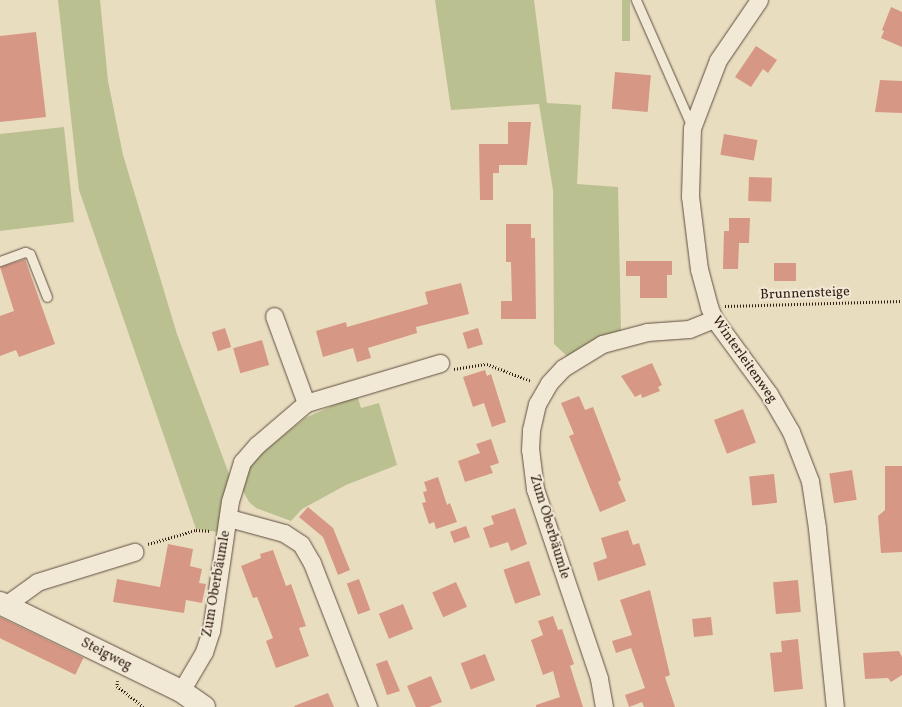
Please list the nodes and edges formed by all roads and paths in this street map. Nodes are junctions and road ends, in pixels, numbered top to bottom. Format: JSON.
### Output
{"nodes":[{"id":1,"x":636,"y":0,"type":"edge"},
{"id":2,"x":759,"y":0,"type":"edge"},
{"id":3,"x":692,"y":128,"type":"junction"},
{"id":4,"x":0,"y":261,"type":"edge"},
{"id":5,"x":47,"y":297,"type":"dead end"},
{"id":6,"x":902,"y":301,"type":"edge"},
{"id":7,"x":711,"y":313,"type":"junction"},
{"id":8,"x":274,"y":316,"type":"dead end"},
{"id":9,"x":440,"y":363,"type":"joint"},
{"id":10,"x":547,"y":387,"type":"junction"},
{"id":11,"x":306,"y":403,"type":"junction"},
{"id":12,"x":229,"y":518,"type":"junction"},
{"id":13,"x":215,"y":531,"type":"dead end"},
{"id":14,"x":134,"y":552,"type":"joint"},
{"id":15,"x":3,"y":604,"type":"edge"},
{"id":16,"x":121,"y":663,"type":"junction"},
{"id":17,"x":181,"y":691,"type":"junction"},
{"id":18,"x":144,"y":707,"type":"edge"},
{"id":19,"x":204,"y":707,"type":"edge"},
{"id":20,"x":368,"y":707,"type":"edge"},
{"id":21,"x":604,"y":707,"type":"edge"},
{"id":22,"x":835,"y":707,"type":"edge"}],
"edges":[{"from":1,"to":3,"type":"lane"},
{"from":2,"to":3,"type":"street","name":"Winterleitenweg"},
{"from":3,"to":7,"type":"street","name":"Winterleitenweg"},
{"from":4,"to":5,"type":"lane"},
{"from":6,"to":7,"type":"path","name":"Brunnensteige"},
{"from":7,"to":10,"type":"street","name":"Zum Oberbäumle"},
{"from":7,"to":22,"type":"street","name":"Winterleitenweg"},
{"from":8,"to":11,"type":"street"},
{"from":9,"to":10,"type":"path"},
{"from":9,"to":11,"type":"street","name":"Zum Oberbäumle"},
{"from":10,"to":21,"type":"street","name":"Zum Oberbäumle"},
{"from":11,"to":12,"type":"street","name":"Zum Oberbäumle"},
{"from":12,"to":17,"type":"street","name":"Zum Oberbäumle"},
{"from":12,"to":20,"type":"street","name":"Zum Oberbäumle"},
{"from":13,"to":14,"type":"path"},
{"from":14,"to":15,"type":"street","name":"Steigweg"},
{"from":15,"to":16,"type":"street","name":"Steigweg"},
{"from":16,"to":17,"type":"street","name":"Steigweg"},
{"from":16,"to":18,"type":"path"},
{"from":17,"to":19,"type":"street","name":"Steigweg"}]}
